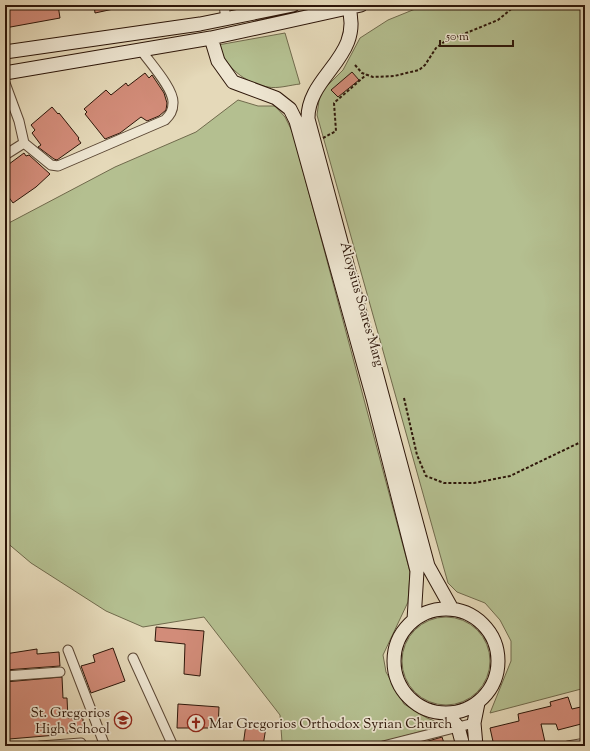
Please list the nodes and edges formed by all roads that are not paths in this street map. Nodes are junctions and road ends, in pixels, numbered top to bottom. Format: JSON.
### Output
{"nodes":[{"id":1,"x":224,"y":5,"type":"edge"},
{"id":2,"x":293,"y":5,"type":"edge"},
{"id":3,"x":353,"y":6,"type":"edge"},
{"id":4,"x":222,"y":20,"type":"junction"},
{"id":5,"x":216,"y":37,"type":"junction"},
{"id":6,"x":141,"y":50,"type":"junction"},
{"id":7,"x":5,"y":52,"type":"edge"},
{"id":8,"x":5,"y":73,"type":"edge"},
{"id":9,"x":5,"y":83,"type":"edge"},
{"id":10,"x":24,"y":143,"type":"junction"},
{"id":11,"x":308,"y":143,"type":"junction"},
{"id":12,"x":5,"y":155,"type":"edge"},
{"id":13,"x":378,"y":396,"type":"junction"},
{"id":14,"x":452,"y":609,"type":"junction"},
{"id":15,"x":414,"y":620,"type":"junction"},
{"id":16,"x":68,"y":650,"type":"dead end"},
{"id":17,"x":133,"y":658,"type":"dead end"},
{"id":18,"x":60,"y":672,"type":"dead end"},
{"id":19,"x":5,"y":676,"type":"edge"},
{"id":20,"x":478,"y":703,"type":"junction"},
{"id":21,"x":447,"y":714,"type":"junction"},
{"id":22,"x":474,"y":723,"type":"junction"},
{"id":23,"x":458,"y":727,"type":"junction"},
{"id":24,"x":81,"y":743,"type":"dead end"},
{"id":25,"x":580,"y":744,"type":"dead end"},
{"id":26,"x":40,"y":746,"type":"edge"},
{"id":27,"x":106,"y":746,"type":"edge"},
{"id":28,"x":173,"y":746,"type":"edge"},
{"id":29,"x":383,"y":746,"type":"edge"},
{"id":30,"x":463,"y":746,"type":"edge"},
{"id":31,"x":476,"y":746,"type":"edge"},
{"id":32,"x":568,"y":746,"type":"edge"}],
"edges":[{"from":1,"to":4,"type":"street"},
{"from":2,"to":4,"type":"main road"},
{"from":3,"to":5,"type":"main road"},
{"from":3,"to":11,"type":"main road","name":"Aloysius Soares Marg"},
{"from":4,"to":5,"type":"main road","name":"Aloysius Soares Marg"},
{"from":4,"to":7,"type":"main road"},
{"from":5,"to":6,"type":"main road"},
{"from":5,"to":11,"type":"main road","name":"Aloysius Soares Marg"},
{"from":6,"to":8,"type":"main road"},
{"from":6,"to":10,"type":"street"},
{"from":9,"to":10,"type":"street"},
{"from":10,"to":12,"type":"street"},
{"from":11,"to":13,"type":"main road","name":"Aloysius Soares Marg"},
{"from":13,"to":14,"type":"main road","name":"Aloysius Soares Marg"},
{"from":13,"to":15,"type":"main road","name":"Aloysius Soares Marg"},
{"from":14,"to":15,"type":"main road"},
{"from":14,"to":20,"type":"main road"},
{"from":15,"to":21,"type":"main road"},
{"from":16,"to":27,"type":"street"},
{"from":17,"to":28,"type":"street"},
{"from":18,"to":19,"type":"street"},
{"from":20,"to":21,"type":"main road"},
{"from":20,"to":22,"type":"main road"},
{"from":21,"to":23,"type":"main road"},
{"from":22,"to":23,"type":"street"},
{"from":22,"to":31,"type":"main road"},
{"from":23,"to":29,"type":"street"},
{"from":23,"to":30,"type":"main road"},
{"from":24,"to":26,"type":"street"},
{"from":25,"to":32,"type":"street"}]}
